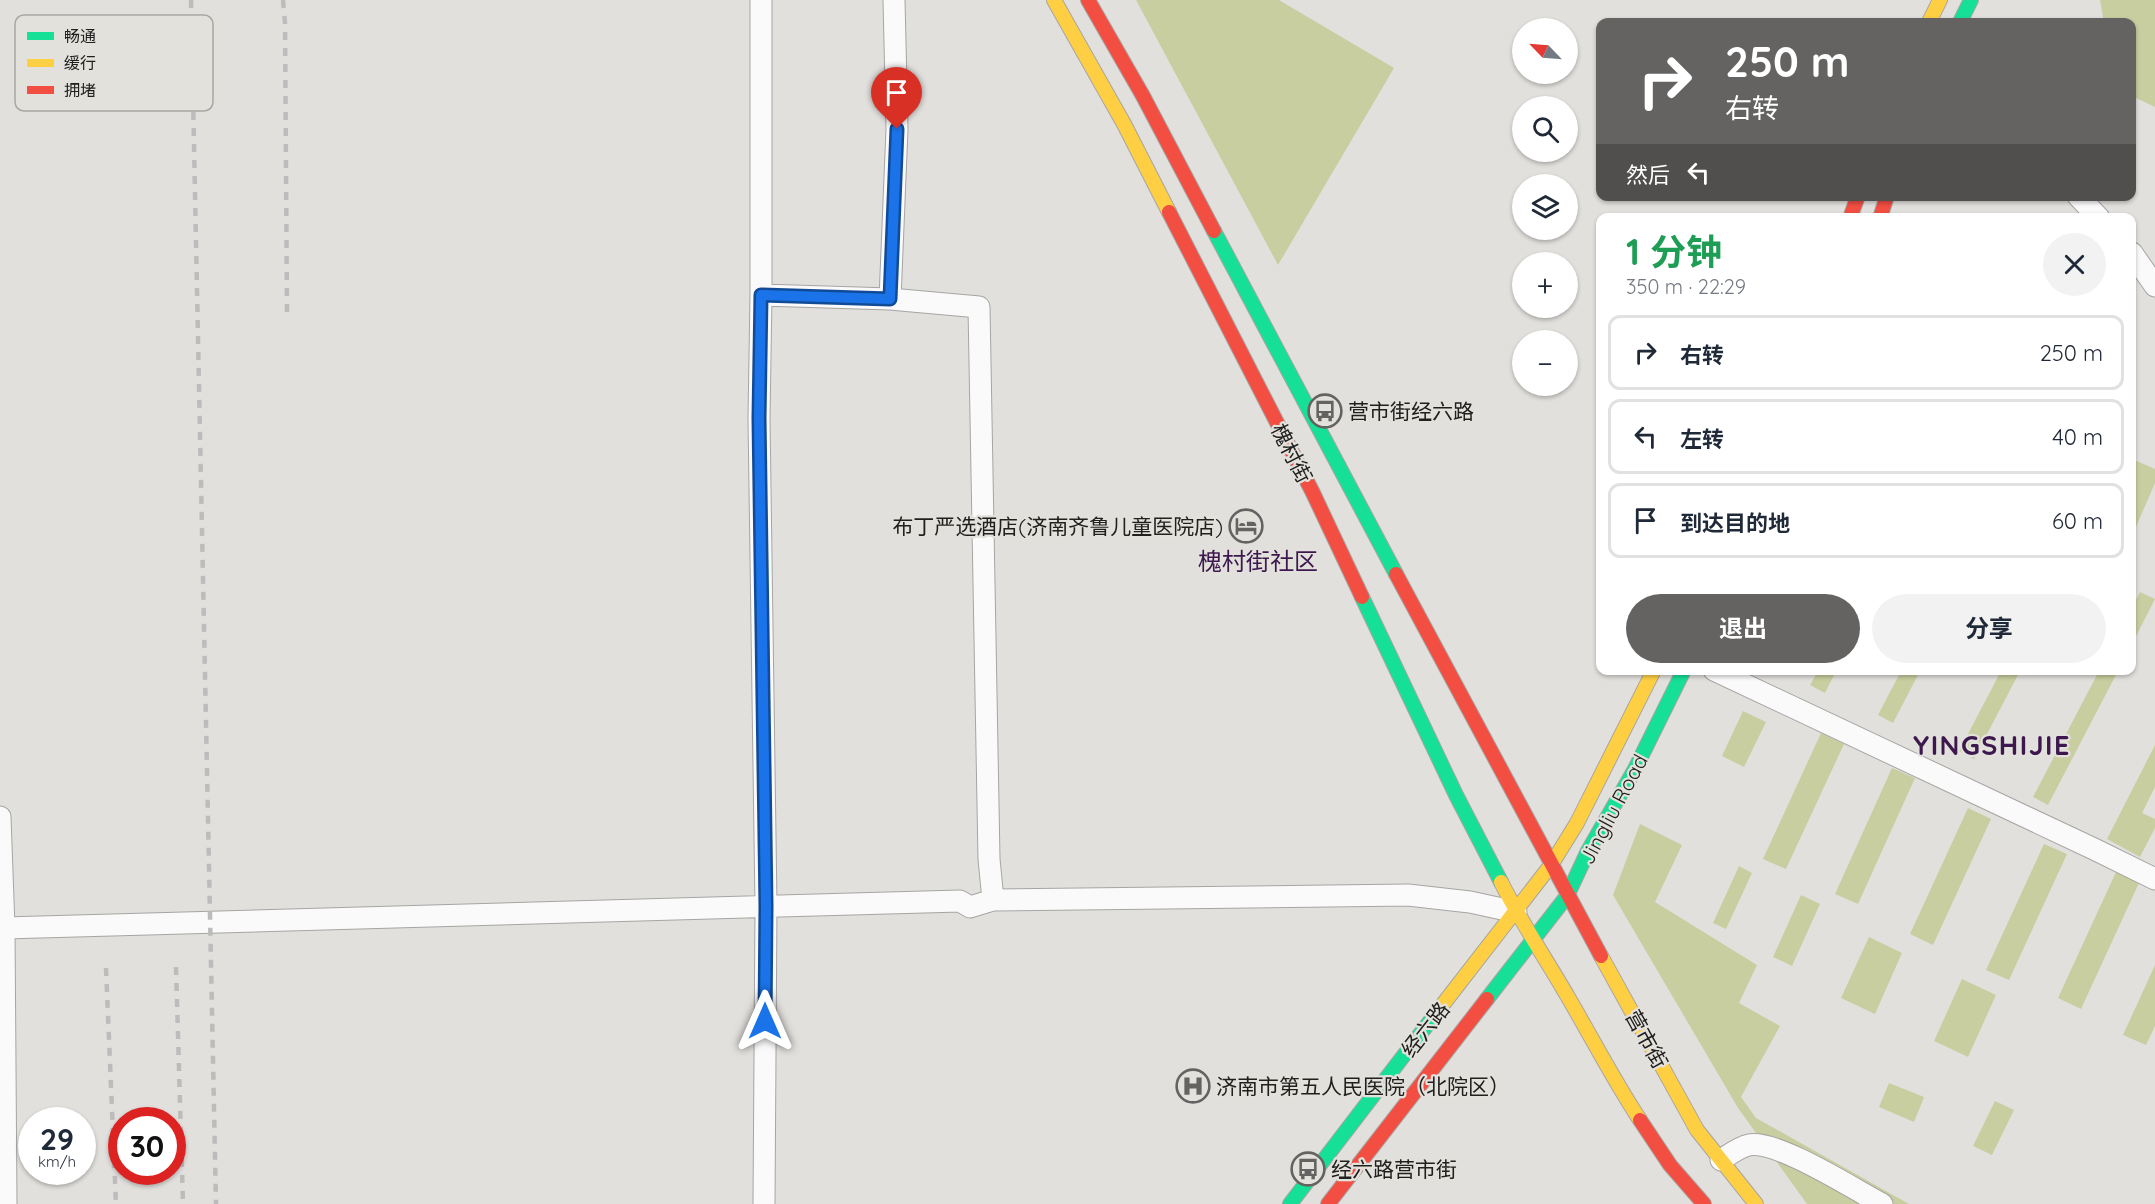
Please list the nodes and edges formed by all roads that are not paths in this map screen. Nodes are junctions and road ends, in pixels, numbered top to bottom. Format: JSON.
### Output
{"nodes":[{"id":1,"x":761,"y":0,"type":"edge"},
{"id":2,"x":894,"y":0,"type":"edge"},
{"id":3,"x":1054,"y":0,"type":"edge"},
{"id":4,"x":1088,"y":0,"type":"edge"},
{"id":5,"x":1940,"y":0,"type":"edge"},
{"id":6,"x":1971,"y":0,"type":"edge"},
{"id":7,"x":1931,"y":18,"type":"edge"},
{"id":8,"x":1962,"y":18,"type":"edge"},
{"id":9,"x":2083,"y":201,"type":"edge"},
{"id":10,"x":2093,"y":213,"type":"edge"},
{"id":11,"x":2136,"y":259,"type":"edge"},
{"id":12,"x":2155,"y":286,"type":"edge"},
{"id":13,"x":761,"y":295,"type":"junction"},
{"id":14,"x":890,"y":299,"type":"junction"},
{"id":15,"x":1651,"y":675,"type":"edge"},
{"id":16,"x":1682,"y":675,"type":"edge"},
{"id":17,"x":1725,"y":675,"type":"edge"},
{"id":18,"x":0,"y":817,"type":"edge"},
{"id":19,"x":1551,"y":865,"type":"junction"},
{"id":20,"x":2155,"y":879,"type":"edge"},
{"id":21,"x":1567,"y":897,"type":"junction"},
{"id":22,"x":993,"y":900,"type":"junction"},
{"id":23,"x":766,"y":906,"type":"junction"},
{"id":24,"x":1516,"y":912,"type":"junction"},
{"id":25,"x":4,"y":928,"type":"junction"},
{"id":26,"x":1533,"y":942,"type":"junction"},
{"id":27,"x":1721,"y":1160,"type":"junction"},
{"id":28,"x":6,"y":1204,"type":"edge"},
{"id":29,"x":764,"y":1204,"type":"edge"},
{"id":30,"x":1290,"y":1204,"type":"edge"},
{"id":31,"x":1328,"y":1204,"type":"edge"},
{"id":32,"x":1704,"y":1204,"type":"edge"},
{"id":33,"x":1756,"y":1204,"type":"edge"},
{"id":34,"x":1882,"y":1204,"type":"edge"}],
"edges":[{"from":1,"to":13,"type":"street"},
{"from":2,"to":14,"type":"street"},
{"from":3,"to":24,"type":"main road","name":"槐村街"},
{"from":4,"to":19,"type":"main road","name":"槐村街"},
{"from":5,"to":7,"type":"main road"},
{"from":6,"to":8,"type":"main road"},
{"from":9,"to":10,"type":"street"},
{"from":11,"to":12,"type":"street"},
{"from":13,"to":14,"type":"street"},
{"from":13,"to":23,"type":"street"},
{"from":14,"to":22,"type":"street"},
{"from":15,"to":19,"type":"main road","name":"Jingliu Road"},
{"from":16,"to":21,"type":"main road","name":"Jingliu Road"},
{"from":17,"to":20,"type":"street"},
{"from":18,"to":25,"type":"street"},
{"from":19,"to":21,"type":"main road","name":"营市街"},
{"from":19,"to":24,"type":"main road","name":"Jingliu Road"},
{"from":21,"to":26,"type":"main road","name":"Jingliu Road"},
{"from":21,"to":27,"type":"main road","name":"营市街"},
{"from":22,"to":23,"type":"street"},
{"from":22,"to":24,"type":"street"},
{"from":23,"to":25,"type":"street"},
{"from":23,"to":29,"type":"street"},
{"from":24,"to":26,"type":"main road"},
{"from":24,"to":30,"type":"main road","name":"经六路"},
{"from":25,"to":28,"type":"street"},
{"from":26,"to":31,"type":"main road","name":"经六路"},
{"from":26,"to":32,"type":"main road"},
{"from":27,"to":33,"type":"main road","name":"营市街"},
{"from":27,"to":34,"type":"street"}]}
